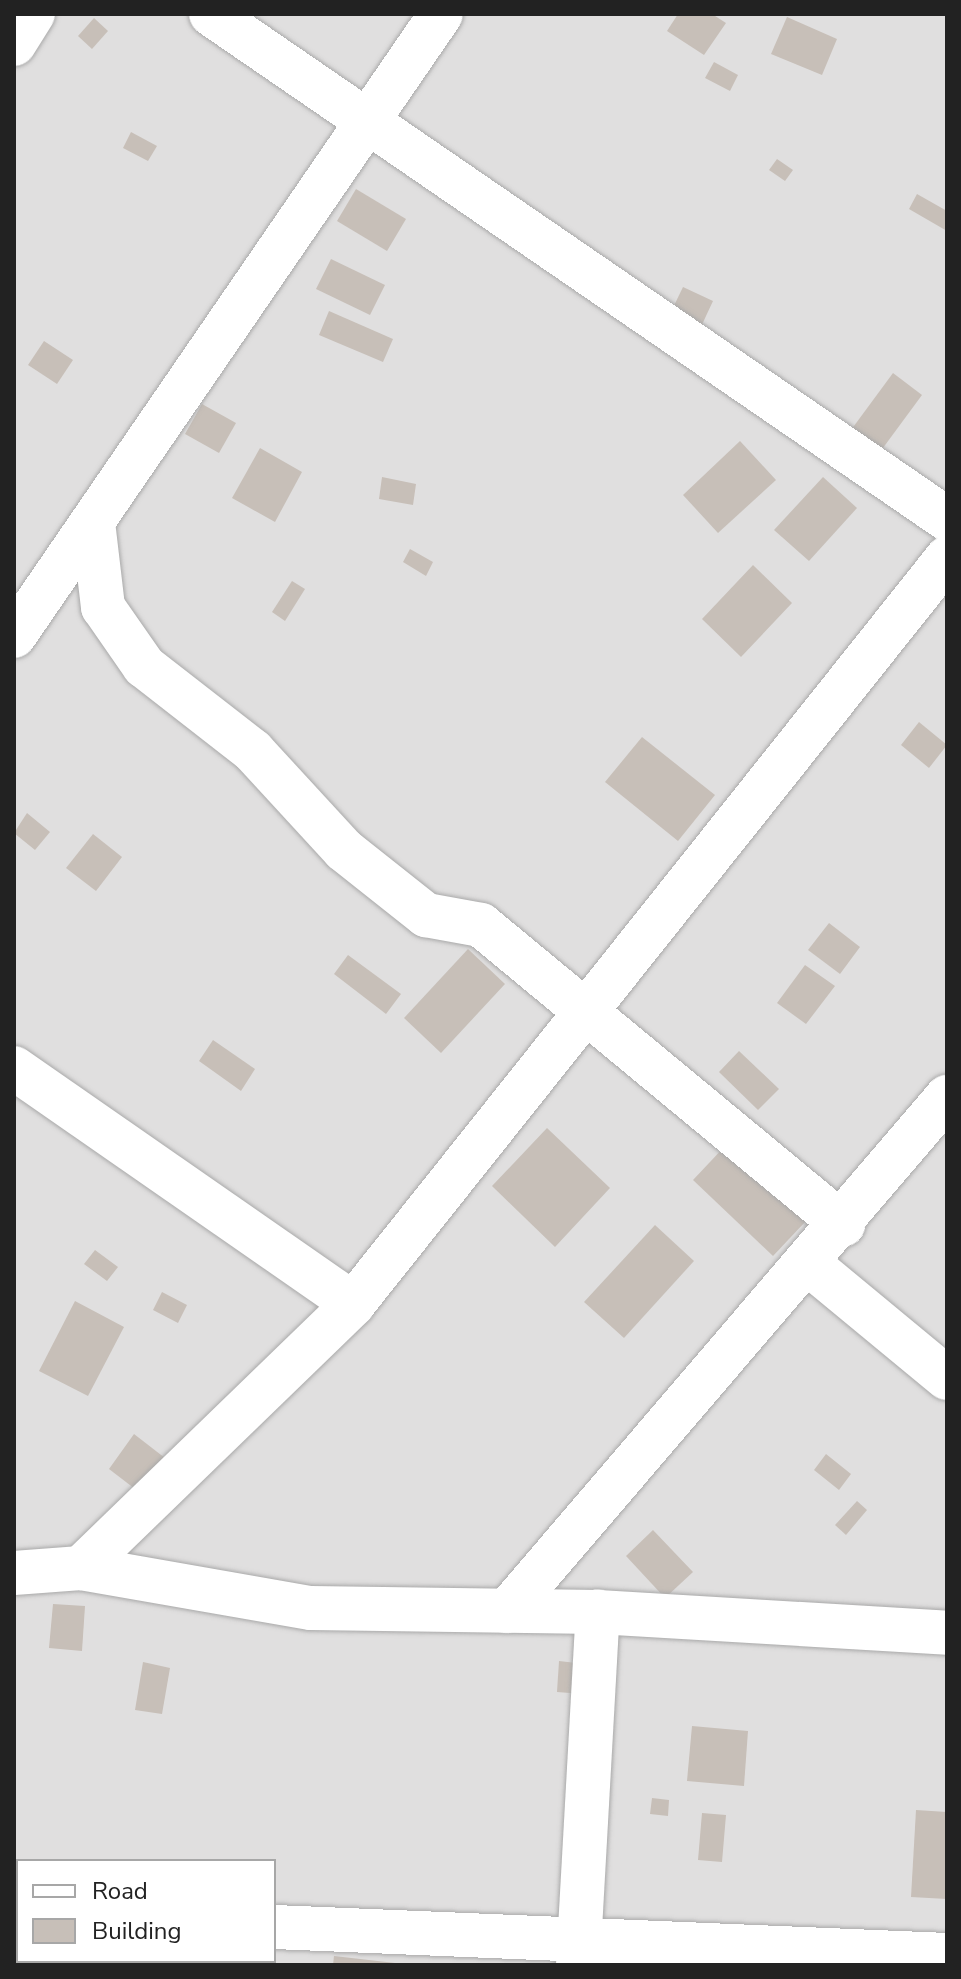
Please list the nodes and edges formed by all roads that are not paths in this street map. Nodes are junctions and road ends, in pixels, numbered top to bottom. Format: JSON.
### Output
{"nodes":[{"id":1,"x":33,"y":14,"type":"edge"},
{"id":2,"x":211,"y":14,"type":"edge"},
{"id":3,"x":441,"y":14,"type":"edge"},
{"id":4,"x":14,"y":44,"type":"edge"},
{"id":5,"x":367,"y":122,"type":"junction"},
{"id":6,"x":947,"y":519,"type":"edge"},
{"id":7,"x":93,"y":522,"type":"junction"},
{"id":8,"x":947,"y":558,"type":"edge"},
{"id":9,"x":14,"y":636,"type":"edge"},
{"id":10,"x":589,"y":1016,"type":"junction"},
{"id":11,"x":14,"y":1068,"type":"edge"},
{"id":12,"x":947,"y":1097,"type":"edge"},
{"id":13,"x":843,"y":1224,"type":"junction"},
{"id":14,"x":809,"y":1264,"type":"junction"},
{"id":15,"x":353,"y":1304,"type":"junction"},
{"id":16,"x":947,"y":1378,"type":"edge"},
{"id":17,"x":81,"y":1568,"type":"junction"},
{"id":18,"x":14,"y":1573,"type":"edge"},
{"id":19,"x":507,"y":1611,"type":"junction"},
{"id":20,"x":598,"y":1612,"type":"junction"},
{"id":21,"x":947,"y":1633,"type":"edge"},
{"id":22,"x":276,"y":1927,"type":"edge"},
{"id":23,"x":579,"y":1952,"type":"edge"},
{"id":24,"x":947,"y":1955,"type":"edge"}],
"edges":[{"from":1,"to":4,"type":"street"},
{"from":2,"to":5,"type":"street"},
{"from":3,"to":5,"type":"street"},
{"from":5,"to":6,"type":"street"},
{"from":5,"to":7,"type":"street"},
{"from":7,"to":9,"type":"street"},
{"from":7,"to":10,"type":"street"},
{"from":8,"to":10,"type":"street"},
{"from":10,"to":13,"type":"street"},
{"from":10,"to":15,"type":"street"},
{"from":11,"to":15,"type":"street"},
{"from":12,"to":13,"type":"street"},
{"from":13,"to":14,"type":"street"},
{"from":14,"to":16,"type":"street"},
{"from":14,"to":19,"type":"street"},
{"from":15,"to":17,"type":"street"},
{"from":17,"to":18,"type":"street"},
{"from":17,"to":19,"type":"street"},
{"from":19,"to":20,"type":"street"},
{"from":20,"to":21,"type":"street"},
{"from":20,"to":23,"type":"street"},
{"from":22,"to":23,"type":"street"},
{"from":23,"to":24,"type":"street"}]}
